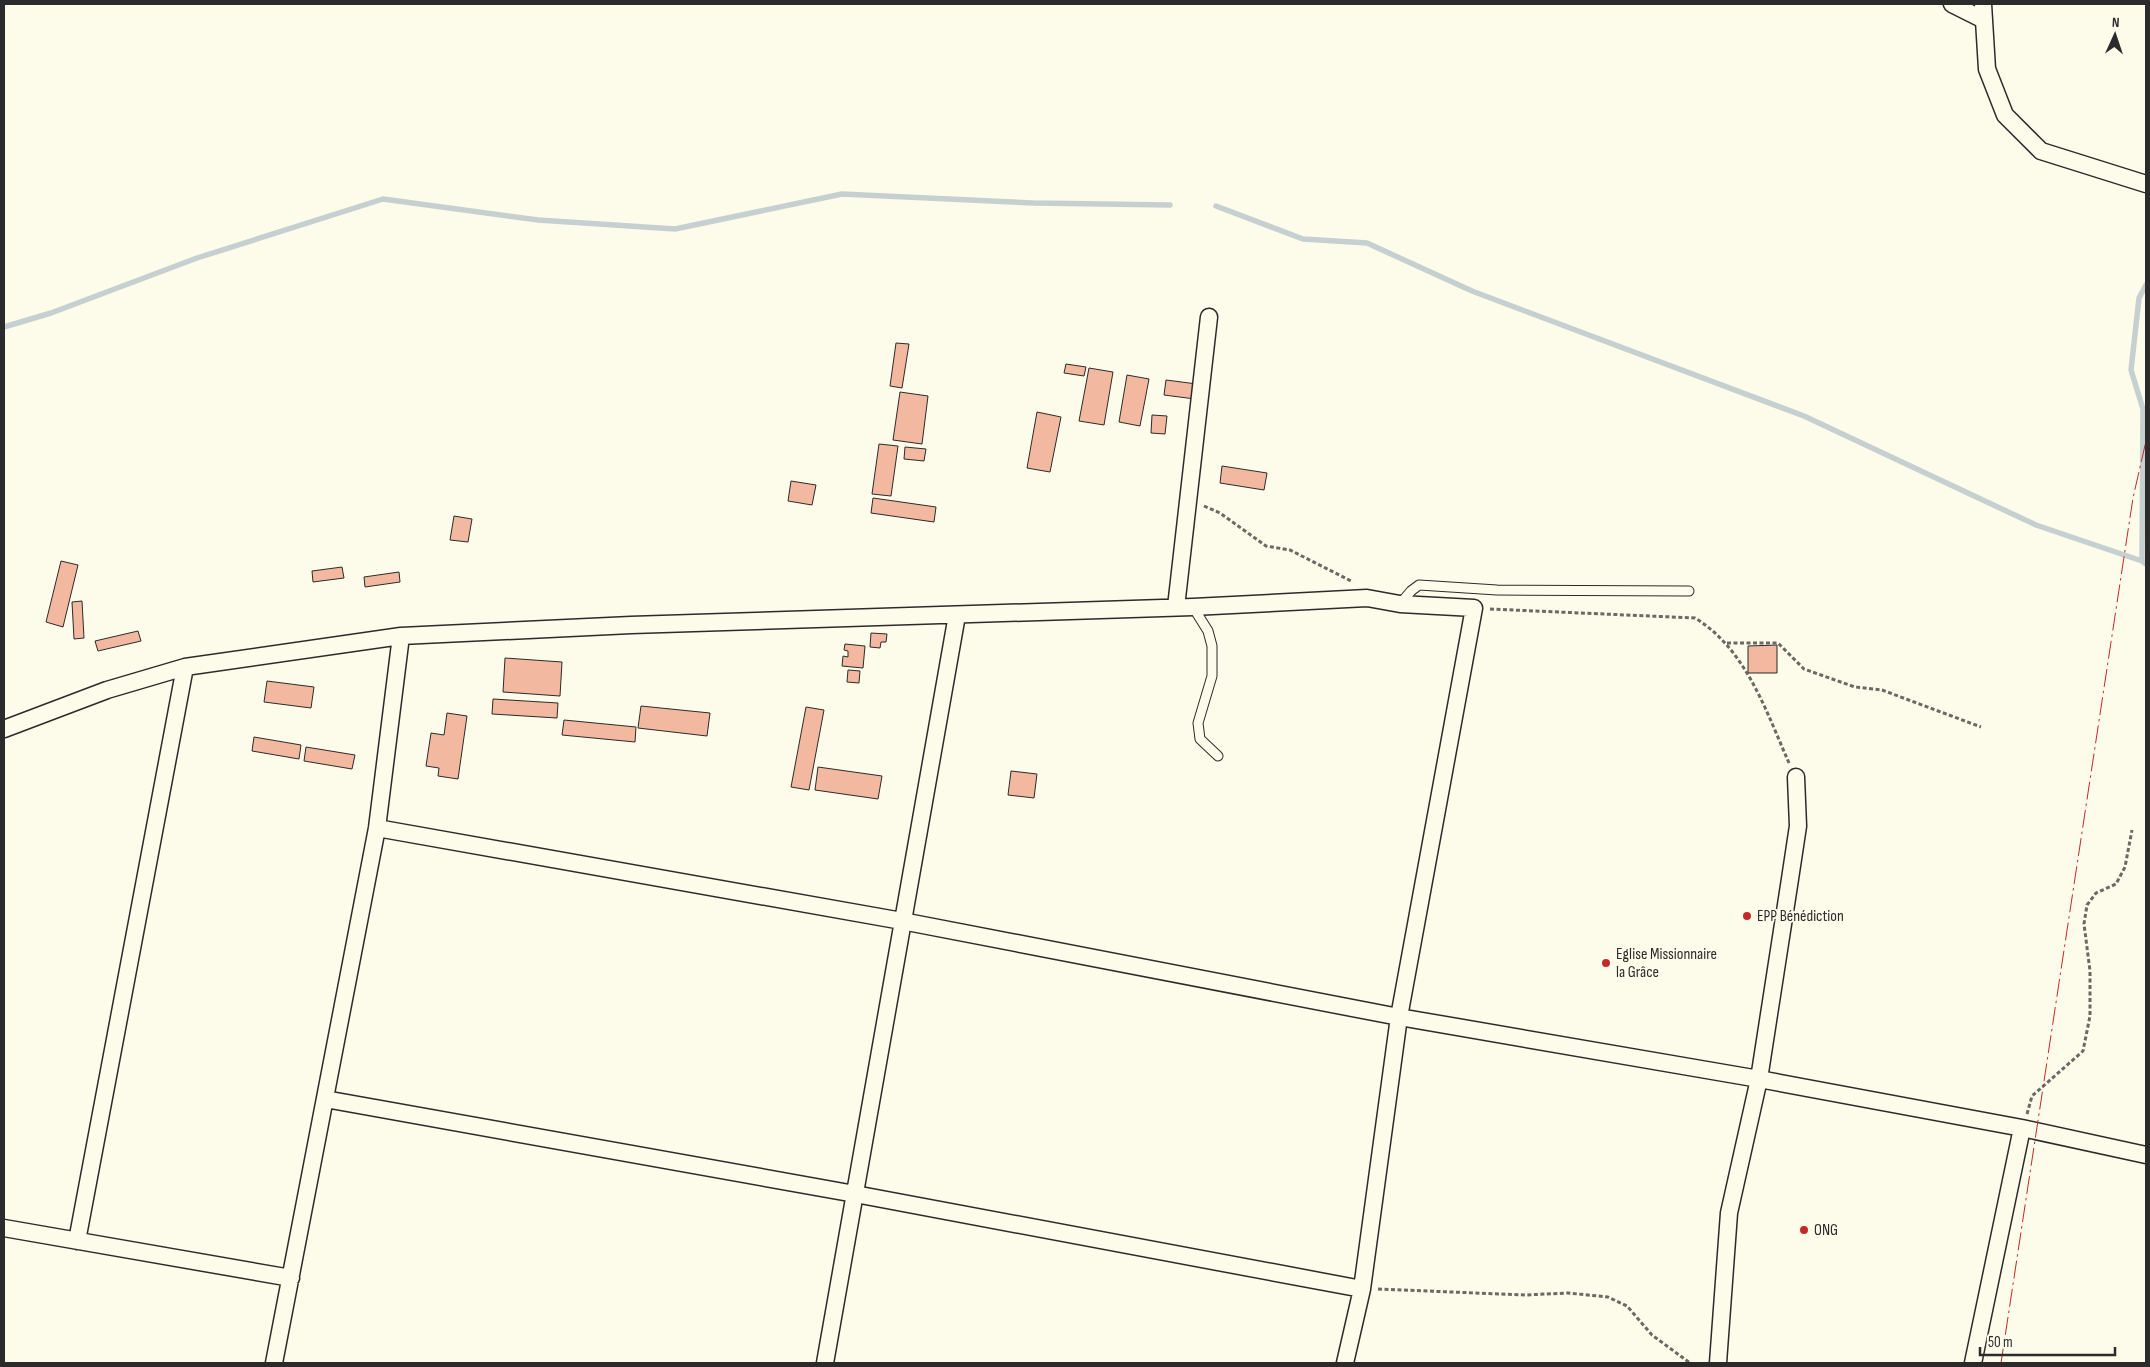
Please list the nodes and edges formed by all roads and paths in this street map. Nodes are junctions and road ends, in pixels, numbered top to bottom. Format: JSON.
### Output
{"nodes":[{"id":1,"x":1952,"y":4,"type":"edge"},
{"id":2,"x":1983,"y":12,"type":"edge"},
{"id":3,"x":2146,"y":184,"type":"edge"},
{"id":4,"x":1209,"y":317,"type":"dead end"},
{"id":5,"x":1188,"y":500,"type":"junction"},
{"id":6,"x":1689,"y":591,"type":"dead end"},
{"id":7,"x":1367,"y":598,"type":"junction"},
{"id":8,"x":1400,"y":604,"type":"junction"},
{"id":9,"x":1176,"y":607,"type":"junction"},
{"id":10,"x":1193,"y":607,"type":"junction"},
{"id":11,"x":1474,"y":608,"type":"junction"},
{"id":12,"x":956,"y":615,"type":"junction"},
{"id":13,"x":401,"y":636,"type":"junction"},
{"id":14,"x":1726,"y":643,"type":"junction"},
{"id":15,"x":185,"y":667,"type":"junction"},
{"id":16,"x":88,"y":697,"type":"junction"},
{"id":17,"x":4,"y":718,"type":"edge"},
{"id":18,"x":1981,"y":727,"type":"dead end"},
{"id":19,"x":4,"y":729,"type":"edge"},
{"id":20,"x":1218,"y":756,"type":"dead end"},
{"id":21,"x":1796,"y":777,"type":"joint"},
{"id":22,"x":377,"y":828,"type":"junction"},
{"id":23,"x":2132,"y":830,"type":"dead end"},
{"id":24,"x":902,"y":921,"type":"junction"},
{"id":25,"x":1399,"y":1017,"type":"junction"},
{"id":26,"x":1759,"y":1079,"type":"junction"},
{"id":27,"x":325,"y":1099,"type":"junction"},
{"id":28,"x":2022,"y":1128,"type":"junction"},
{"id":29,"x":2146,"y":1155,"type":"edge"},
{"id":30,"x":855,"y":1194,"type":"junction"},
{"id":31,"x":4,"y":1228,"type":"edge"},
{"id":32,"x":76,"y":1241,"type":"junction"},
{"id":33,"x":291,"y":1278,"type":"junction"},
{"id":34,"x":1362,"y":1289,"type":"junction"},
{"id":35,"x":274,"y":1363,"type":"edge"},
{"id":36,"x":825,"y":1363,"type":"edge"},
{"id":37,"x":1345,"y":1363,"type":"edge"},
{"id":38,"x":1690,"y":1363,"type":"edge"},
{"id":39,"x":1718,"y":1363,"type":"edge"},
{"id":40,"x":1973,"y":1363,"type":"edge"}],
"edges":[{"from":1,"to":2,"type":"street"},
{"from":2,"to":3,"type":"street"},
{"from":4,"to":5,"type":"street"},
{"from":5,"to":7,"type":"path"},
{"from":5,"to":9,"type":"street"},
{"from":6,"to":8,"type":"lane"},
{"from":7,"to":8,"type":"street"},
{"from":7,"to":10,"type":"street"},
{"from":8,"to":11,"type":"street"},
{"from":9,"to":10,"type":"street"},
{"from":9,"to":12,"type":"street"},
{"from":10,"to":20,"type":"lane"},
{"from":11,"to":14,"type":"path"},
{"from":11,"to":25,"type":"street"},
{"from":12,"to":13,"type":"street"},
{"from":12,"to":24,"type":"street"},
{"from":13,"to":15,"type":"street"},
{"from":13,"to":22,"type":"street"},
{"from":14,"to":18,"type":"path"},
{"from":14,"to":21,"type":"path"},
{"from":15,"to":16,"type":"street"},
{"from":15,"to":32,"type":"street"},
{"from":16,"to":17,"type":"street"},
{"from":16,"to":19,"type":"street"},
{"from":21,"to":26,"type":"street"},
{"from":22,"to":24,"type":"street"},
{"from":22,"to":27,"type":"street"},
{"from":23,"to":28,"type":"path"},
{"from":24,"to":25,"type":"street"},
{"from":24,"to":30,"type":"street"},
{"from":25,"to":26,"type":"street"},
{"from":25,"to":34,"type":"street"},
{"from":26,"to":28,"type":"street"},
{"from":26,"to":39,"type":"street"},
{"from":27,"to":30,"type":"street"},
{"from":27,"to":33,"type":"street"},
{"from":28,"to":29,"type":"street"},
{"from":28,"to":40,"type":"street"},
{"from":30,"to":34,"type":"street"},
{"from":30,"to":36,"type":"street"},
{"from":31,"to":32,"type":"street"},
{"from":32,"to":33,"type":"street"},
{"from":33,"to":35,"type":"street"},
{"from":34,"to":37,"type":"street"},
{"from":34,"to":38,"type":"path"}]}
